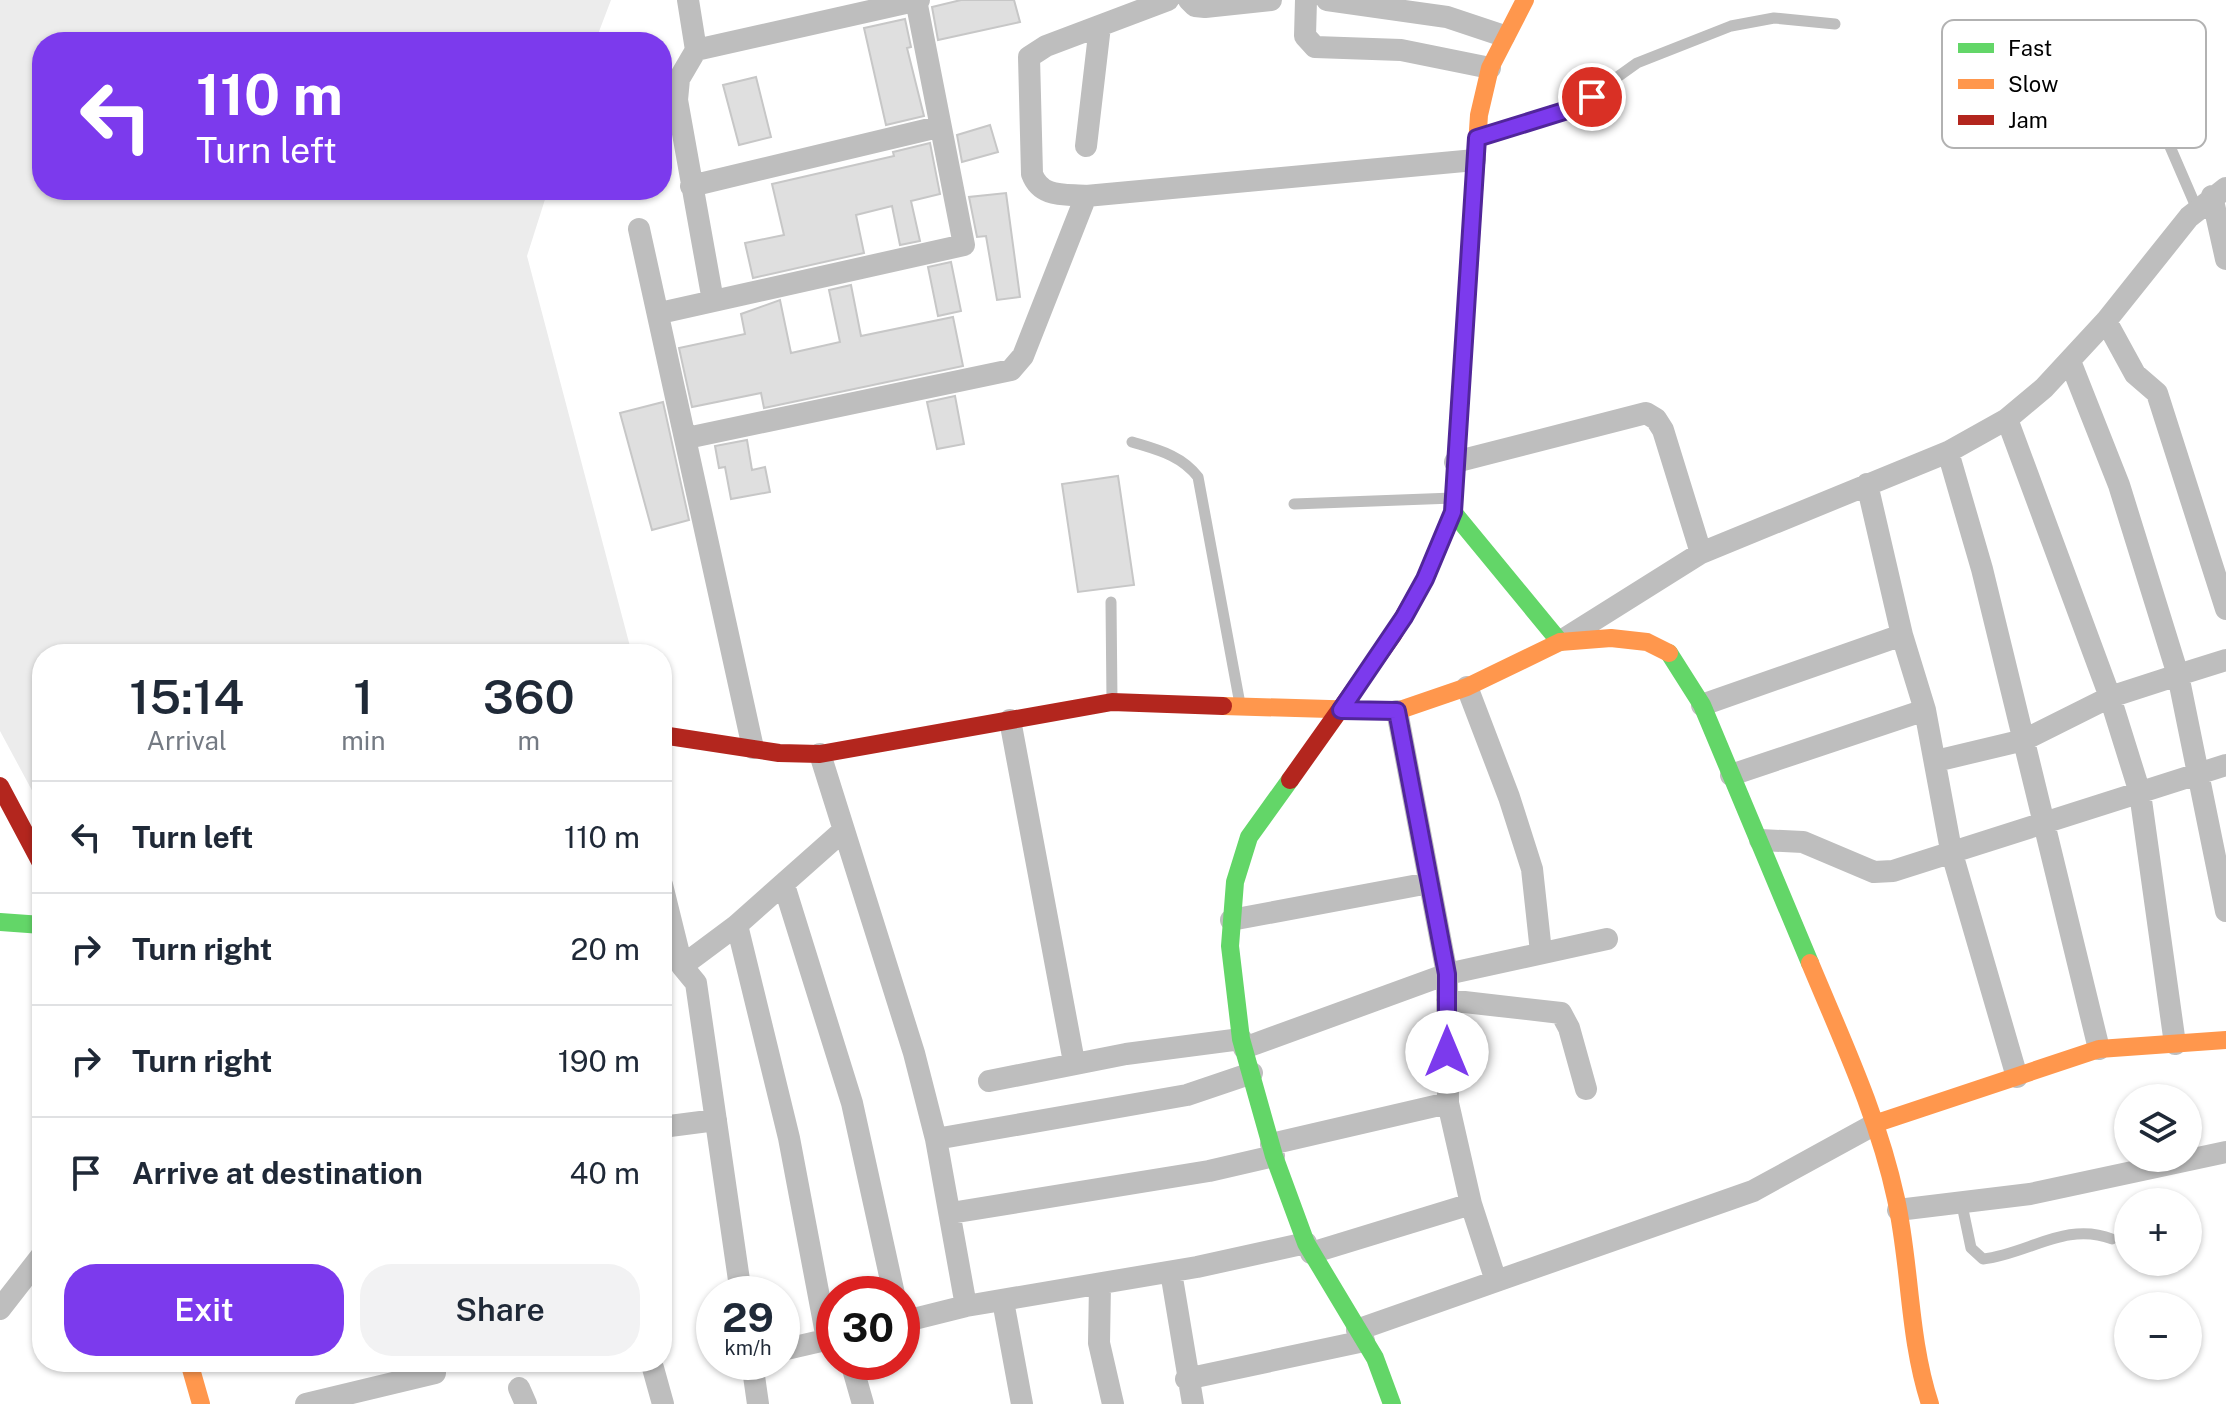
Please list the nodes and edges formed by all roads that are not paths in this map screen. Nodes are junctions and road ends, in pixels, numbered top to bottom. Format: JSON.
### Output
{"nodes":[{"id":1,"x":688,"y":0,"type":"edge"},
{"id":2,"x":917,"y":0,"type":"edge"},
{"id":3,"x":1168,"y":0,"type":"edge"},
{"id":4,"x":1189,"y":0,"type":"edge"},
{"id":5,"x":1271,"y":0,"type":"edge"},
{"id":6,"x":1306,"y":0,"type":"edge"},
{"id":7,"x":1327,"y":0,"type":"edge"},
{"id":8,"x":1525,"y":0,"type":"edge"},
{"id":9,"x":1447,"y":8,"type":"edge"},
{"id":10,"x":1835,"y":24,"type":"dead end"},
{"id":11,"x":1100,"y":26,"type":"junction"},
{"id":12,"x":1504,"y":36,"type":"junction"},
{"id":13,"x":696,"y":50,"type":"junction"},
{"id":14,"x":1490,"y":68,"type":"junction"},
{"id":15,"x":938,"y":127,"type":"junction"},
{"id":16,"x":1086,"y":146,"type":"dead end"},
{"id":17,"x":2183,"y":148,"type":"edge"},
{"id":18,"x":1476,"y":149,"type":"junction"},
{"id":19,"x":691,"y":186,"type":"junction"},
{"id":20,"x":1086,"y":196,"type":"junction"},
{"id":21,"x":2212,"y":198,"type":"edge"},
{"id":22,"x":639,"y":229,"type":"dead end"},
{"id":23,"x":2226,"y":259,"type":"edge"},
{"id":24,"x":713,"y":301,"type":"junction"},
{"id":25,"x":660,"y":313,"type":"junction"},
{"id":26,"x":2106,"y":321,"type":"junction"},
{"id":27,"x":2070,"y":361,"type":"junction"},
{"id":28,"x":2007,"y":419,"type":"junction"},
{"id":29,"x":687,"y":438,"type":"junction"},
{"id":30,"x":1132,"y":442,"type":"dead end"},
{"id":31,"x":1948,"y":452,"type":"junction"},
{"id":32,"x":1455,"y":462,"type":"junction"},
{"id":33,"x":1867,"y":484,"type":"junction"},
{"id":34,"x":1294,"y":504,"type":"dead end"},
{"id":35,"x":1454,"y":505,"type":"junction"},
{"id":36,"x":1701,"y":553,"type":"junction"},
{"id":37,"x":1111,"y":602,"type":"dead end"},
{"id":38,"x":2226,"y":609,"type":"edge"},
{"id":39,"x":1902,"y":635,"type":"junction"},
{"id":40,"x":1560,"y":642,"type":"junction"},
{"id":41,"x":2226,"y":660,"type":"edge"},
{"id":42,"x":2178,"y":675,"type":"junction"},
{"id":43,"x":1467,"y":687,"type":"junction"},
{"id":44,"x":2110,"y":697,"type":"junction"},
{"id":45,"x":1112,"y":702,"type":"junction"},
{"id":46,"x":1240,"y":704,"type":"junction"},
{"id":47,"x":1702,"y":705,"type":"junction"},
{"id":48,"x":1341,"y":710,"type":"junction"},
{"id":49,"x":1925,"y":710,"type":"junction"},
{"id":50,"x":1397,"y":711,"type":"junction"},
{"id":51,"x":1010,"y":720,"type":"junction"},
{"id":52,"x":672,"y":736,"type":"edge"},
{"id":53,"x":2024,"y":740,"type":"junction"},
{"id":54,"x":753,"y":748,"type":"junction"},
{"id":55,"x":820,"y":754,"type":"junction"},
{"id":56,"x":1936,"y":761,"type":"junction"},
{"id":57,"x":2226,"y":765,"type":"edge"},
{"id":58,"x":2200,"y":774,"type":"junction"},
{"id":59,"x":1731,"y":775,"type":"junction"},
{"id":60,"x":0,"y":786,"type":"edge"},
{"id":61,"x":2140,"y":793,"type":"junction"},
{"id":62,"x":2042,"y":824,"type":"junction"},
{"id":63,"x":844,"y":830,"type":"junction"},
{"id":64,"x":1760,"y":840,"type":"junction"},
{"id":65,"x":32,"y":846,"type":"edge"},
{"id":66,"x":1951,"y":850,"type":"junction"},
{"id":67,"x":1429,"y":883,"type":"junction"},
{"id":68,"x":784,"y":885,"type":"junction"},
{"id":69,"x":2226,"y":911,"type":"edge"},
{"id":70,"x":1231,"y":920,"type":"junction"},
{"id":71,"x":0,"y":922,"type":"edge"},
{"id":72,"x":32,"y":924,"type":"edge"},
{"id":73,"x":737,"y":925,"type":"junction"},
{"id":74,"x":672,"y":926,"type":"edge"},
{"id":75,"x":1607,"y":939,"type":"dead end"},
{"id":76,"x":1541,"y":952,"type":"junction"},
{"id":77,"x":682,"y":966,"type":"junction"},
{"id":78,"x":1447,"y":974,"type":"junction"},
{"id":79,"x":1447,"y":1000,"type":"junction"},
{"id":80,"x":2226,"y":1040,"type":"edge"},
{"id":81,"x":1243,"y":1044,"type":"junction"},
{"id":82,"x":2175,"y":1044,"type":"junction"},
{"id":83,"x":2099,"y":1049,"type":"junction"},
{"id":84,"x":1074,"y":1062,"type":"junction"},
{"id":85,"x":1252,"y":1073,"type":"junction"},
{"id":86,"x":2017,"y":1077,"type":"junction"},
{"id":87,"x":989,"y":1081,"type":"dead end"},
{"id":88,"x":1586,"y":1089,"type":"dead end"},
{"id":89,"x":1448,"y":1103,"type":"junction"},
{"id":90,"x":716,"y":1120,"type":"junction"},
{"id":91,"x":1877,"y":1123,"type":"junction"},
{"id":92,"x":672,"y":1126,"type":"edge"},
{"id":93,"x":936,"y":1139,"type":"junction"},
{"id":94,"x":1273,"y":1150,"type":"junction"},
{"id":95,"x":2226,"y":1152,"type":"edge"},
{"id":96,"x":1471,"y":1204,"type":"junction"},
{"id":97,"x":1962,"y":1205,"type":"junction"},
{"id":98,"x":1898,"y":1210,"type":"junction"},
{"id":99,"x":951,"y":1213,"type":"junction"},
{"id":100,"x":2112,"y":1239,"type":"dead end"},
{"id":101,"x":1309,"y":1248,"type":"junction"},
{"id":102,"x":32,"y":1268,"type":"edge"},
{"id":103,"x":1171,"y":1272,"type":"junction"},
{"id":104,"x":738,"y":1276,"type":"edge"},
{"id":105,"x":818,"y":1276,"type":"edge"},
{"id":106,"x":890,"y":1276,"type":"edge"},
{"id":107,"x":1496,"y":1281,"type":"junction"},
{"id":108,"x":1100,"y":1284,"type":"junction"},
{"id":109,"x":1003,"y":1301,"type":"junction"},
{"id":110,"x":966,"y":1306,"type":"junction"},
{"id":111,"x":0,"y":1309,"type":"edge"},
{"id":112,"x":920,"y":1318,"type":"edge"},
{"id":113,"x":1360,"y":1336,"type":"junction"},
{"id":114,"x":192,"y":1372,"type":"edge"},
{"id":115,"x":654,"y":1372,"type":"edge"},
{"id":116,"x":435,"y":1373,"type":"dead end"},
{"id":117,"x":1186,"y":1379,"type":"junction"},
{"id":118,"x":755,"y":1380,"type":"edge"},
{"id":119,"x":856,"y":1380,"type":"edge"},
{"id":120,"x":201,"y":1404,"type":"edge"},
{"id":121,"x":306,"y":1404,"type":"edge"},
{"id":122,"x":663,"y":1404,"type":"edge"},
{"id":123,"x":758,"y":1404,"type":"edge"},
{"id":124,"x":863,"y":1404,"type":"edge"},
{"id":125,"x":1022,"y":1404,"type":"edge"},
{"id":126,"x":1113,"y":1404,"type":"edge"},
{"id":127,"x":1193,"y":1404,"type":"edge"},
{"id":128,"x":1392,"y":1404,"type":"edge"},
{"id":129,"x":1930,"y":1404,"type":"edge"}],
"edges":[{"from":1,"to":13,"type":"street"},
{"from":2,"to":13,"type":"street"},
{"from":2,"to":15,"type":"street"},
{"from":3,"to":11,"type":"street"},
{"from":4,"to":5,"type":"street"},
{"from":6,"to":14,"type":"street"},
{"from":7,"to":9,"type":"street"},
{"from":8,"to":12,"type":"main road"},
{"from":9,"to":12,"type":"street"},
{"from":10,"to":18,"type":"lane"},
{"from":11,"to":16,"type":"street"},
{"from":11,"to":20,"type":"street"},
{"from":12,"to":14,"type":"main road"},
{"from":13,"to":19,"type":"street"},
{"from":14,"to":18,"type":"main road"},
{"from":15,"to":19,"type":"street"},
{"from":15,"to":24,"type":"street"},
{"from":17,"to":21,"type":"lane"},
{"from":18,"to":20,"type":"street"},
{"from":18,"to":32,"type":"main road"},
{"from":19,"to":24,"type":"street"},
{"from":20,"to":29,"type":"street"},
{"from":21,"to":23,"type":"street"},
{"from":21,"to":26,"type":"street"},
{"from":22,"to":25,"type":"street"},
{"from":24,"to":25,"type":"street"},
{"from":25,"to":29,"type":"street"},
{"from":26,"to":27,"type":"street"},
{"from":26,"to":38,"type":"street"},
{"from":27,"to":28,"type":"street"},
{"from":27,"to":42,"type":"street"},
{"from":28,"to":31,"type":"street"},
{"from":28,"to":44,"type":"street"},
{"from":29,"to":54,"type":"street"},
{"from":30,"to":46,"type":"lane"},
{"from":31,"to":33,"type":"street"},
{"from":31,"to":53,"type":"street"},
{"from":32,"to":35,"type":"main road"},
{"from":32,"to":36,"type":"street"},
{"from":33,"to":36,"type":"street"},
{"from":33,"to":39,"type":"street"},
{"from":34,"to":35,"type":"lane"},
{"from":35,"to":40,"type":"main road"},
{"from":35,"to":48,"type":"main road"},
{"from":36,"to":40,"type":"street"},
{"from":37,"to":45,"type":"lane"},
{"from":39,"to":47,"type":"street"},
{"from":39,"to":49,"type":"street"},
{"from":40,"to":43,"type":"main road"},
{"from":40,"to":47,"type":"main road"},
{"from":41,"to":42,"type":"street"},
{"from":42,"to":44,"type":"street"},
{"from":42,"to":58,"type":"street"},
{"from":43,"to":50,"type":"main road"},
{"from":43,"to":76,"type":"street"},
{"from":44,"to":53,"type":"street"},
{"from":44,"to":61,"type":"street"},
{"from":45,"to":46,"type":"main road"},
{"from":45,"to":51,"type":"main road"},
{"from":46,"to":48,"type":"main road"},
{"from":47,"to":59,"type":"main road"},
{"from":48,"to":50,"type":"main road"},
{"from":48,"to":70,"type":"main road"},
{"from":49,"to":56,"type":"street"},
{"from":49,"to":59,"type":"street"},
{"from":50,"to":67,"type":"street"},
{"from":51,"to":55,"type":"main road"},
{"from":51,"to":84,"type":"street"},
{"from":52,"to":54,"type":"main road"},
{"from":53,"to":56,"type":"street"},
{"from":53,"to":62,"type":"street"},
{"from":54,"to":55,"type":"main road"},
{"from":55,"to":63,"type":"street"},
{"from":56,"to":66,"type":"street"},
{"from":57,"to":58,"type":"street"},
{"from":58,"to":61,"type":"street"},
{"from":58,"to":69,"type":"street"},
{"from":59,"to":64,"type":"main road"},
{"from":60,"to":65,"type":"main road"},
{"from":61,"to":62,"type":"street"},
{"from":61,"to":82,"type":"street"},
{"from":62,"to":66,"type":"street"},
{"from":62,"to":83,"type":"street"},
{"from":63,"to":68,"type":"street"},
{"from":63,"to":93,"type":"street"},
{"from":64,"to":66,"type":"street"},
{"from":64,"to":91,"type":"main road"},
{"from":66,"to":86,"type":"street"},
{"from":67,"to":70,"type":"street"},
{"from":67,"to":78,"type":"street"},
{"from":68,"to":73,"type":"street"},
{"from":68,"to":106,"type":"street"},
{"from":70,"to":81,"type":"main road"},
{"from":71,"to":72,"type":"main road"},
{"from":73,"to":77,"type":"street"},
{"from":73,"to":105,"type":"street"},
{"from":74,"to":77,"type":"street"},
{"from":75,"to":76,"type":"street"},
{"from":76,"to":78,"type":"street"},
{"from":77,"to":90,"type":"street"},
{"from":78,"to":79,"type":"street"},
{"from":78,"to":81,"type":"street"},
{"from":79,"to":88,"type":"street"},
{"from":79,"to":89,"type":"street"},
{"from":80,"to":82,"type":"main road"},
{"from":81,"to":84,"type":"street"},
{"from":81,"to":85,"type":"main road"},
{"from":82,"to":83,"type":"main road"},
{"from":83,"to":86,"type":"main road"},
{"from":84,"to":87,"type":"street"},
{"from":85,"to":93,"type":"street"},
{"from":85,"to":94,"type":"main road"},
{"from":86,"to":91,"type":"main road"},
{"from":89,"to":94,"type":"street"},
{"from":89,"to":96,"type":"street"},
{"from":90,"to":92,"type":"street"},
{"from":90,"to":104,"type":"street"},
{"from":91,"to":98,"type":"main road"},
{"from":91,"to":107,"type":"street"},
{"from":93,"to":99,"type":"street"},
{"from":94,"to":99,"type":"street"},
{"from":94,"to":101,"type":"main road"},
{"from":95,"to":97,"type":"street"},
{"from":96,"to":101,"type":"street"},
{"from":96,"to":107,"type":"street"},
{"from":97,"to":98,"type":"street"},
{"from":97,"to":100,"type":"lane"},
{"from":98,"to":129,"type":"main road"},
{"from":99,"to":110,"type":"street"},
{"from":101,"to":103,"type":"street"},
{"from":101,"to":113,"type":"main road"},
{"from":102,"to":111,"type":"street"},
{"from":103,"to":108,"type":"street"},
{"from":103,"to":117,"type":"street"},
{"from":107,"to":113,"type":"street"},
{"from":108,"to":109,"type":"street"},
{"from":108,"to":126,"type":"street"},
{"from":109,"to":110,"type":"street"},
{"from":109,"to":125,"type":"street"},
{"from":110,"to":112,"type":"street"},
{"from":113,"to":117,"type":"street"},
{"from":113,"to":128,"type":"main road"},
{"from":114,"to":120,"type":"main road"},
{"from":115,"to":122,"type":"street"},
{"from":116,"to":121,"type":"street"},
{"from":117,"to":127,"type":"street"},
{"from":118,"to":123,"type":"street"},
{"from":119,"to":124,"type":"street"}]}
